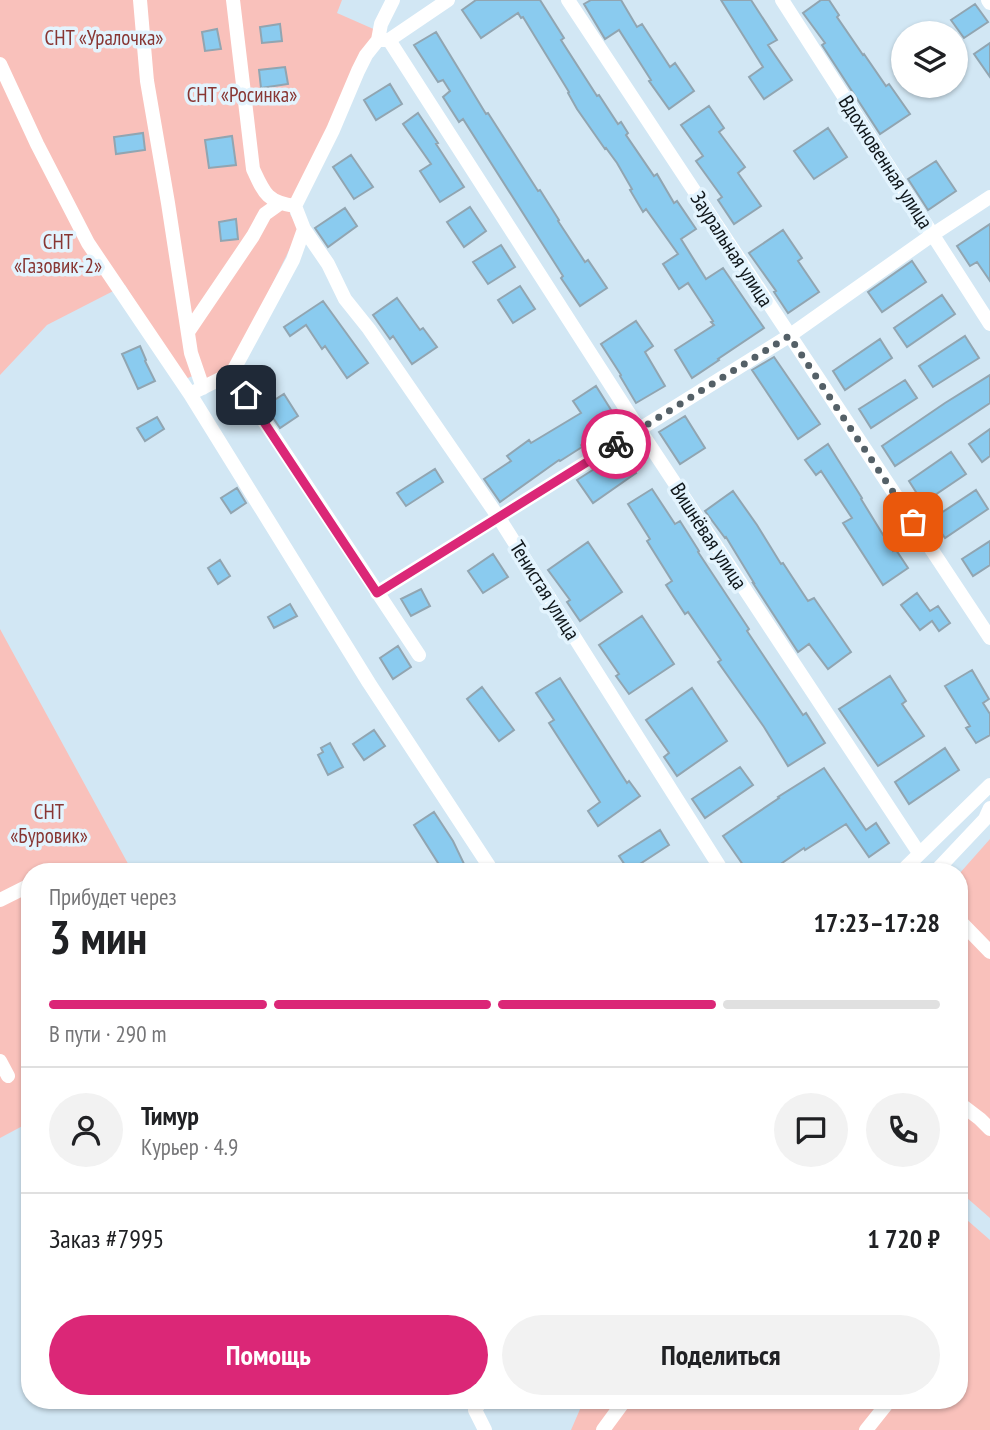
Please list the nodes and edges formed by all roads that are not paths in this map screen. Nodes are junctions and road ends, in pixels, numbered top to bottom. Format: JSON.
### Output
{"nodes":[{"id":1,"x":140,"y":0,"type":"edge"},
{"id":2,"x":233,"y":0,"type":"edge"},
{"id":3,"x":393,"y":0,"type":"edge"},
{"id":4,"x":448,"y":0,"type":"edge"},
{"id":5,"x":568,"y":0,"type":"edge"},
{"id":6,"x":782,"y":0,"type":"edge"},
{"id":7,"x":384,"y":40,"type":"junction"},
{"id":8,"x":0,"y":64,"type":"edge"},
{"id":9,"x":990,"y":197,"type":"edge"},
{"id":10,"x":279,"y":204,"type":"junction"},
{"id":11,"x":295,"y":206,"type":"junction"},
{"id":12,"x":303,"y":229,"type":"junction"},
{"id":13,"x":932,"y":235,"type":"junction"},
{"id":14,"x":990,"y":324,"type":"edge"},
{"id":15,"x":188,"y":332,"type":"junction"},
{"id":16,"x":789,"y":336,"type":"junction"},
{"id":17,"x":232,"y":373,"type":"junction"},
{"id":18,"x":196,"y":391,"type":"junction"},
{"id":19,"x":639,"y":429,"type":"junction"},
{"id":20,"x":499,"y":518,"type":"junction"},
{"id":21,"x":377,"y":593,"type":"junction"},
{"id":22,"x":990,"y":638,"type":"edge"},
{"id":23,"x":419,"y":655,"type":"dead end"},
{"id":24,"x":990,"y":785,"type":"edge"},
{"id":25,"x":972,"y":804,"type":"junction"},
{"id":26,"x":988,"y":817,"type":"edge"},
{"id":27,"x":919,"y":853,"type":"junction"},
{"id":28,"x":487,"y":863,"type":"edge"},
{"id":29,"x":717,"y":863,"type":"edge"},
{"id":30,"x":912,"y":863,"type":"edge"},
{"id":31,"x":944,"y":863,"type":"edge"},
{"id":32,"x":21,"y":890,"type":"edge"},
{"id":33,"x":0,"y":900,"type":"edge"},
{"id":34,"x":968,"y":929,"type":"edge"},
{"id":35,"x":990,"y":952,"type":"edge"},
{"id":36,"x":0,"y":1061,"type":"edge"},
{"id":37,"x":8,"y":1076,"type":"dead end"},
{"id":38,"x":968,"y":1110,"type":"edge"},
{"id":39,"x":990,"y":1129,"type":"edge"},
{"id":40,"x":476,"y":1409,"type":"edge"},
{"id":41,"x":618,"y":1409,"type":"edge"},
{"id":42,"x":883,"y":1409,"type":"edge"},
{"id":43,"x":485,"y":1430,"type":"edge"},
{"id":44,"x":603,"y":1430,"type":"edge"},
{"id":45,"x":866,"y":1430,"type":"edge"}],
"edges":[{"from":1,"to":15,"type":"street"},
{"from":2,"to":10,"type":"street"},
{"from":3,"to":7,"type":"street"},
{"from":4,"to":7,"type":"street"},
{"from":5,"to":16,"type":"street","name":"Зауральная улица"},
{"from":6,"to":13,"type":"street","name":"Вдохновенная улица"},
{"from":7,"to":11,"type":"street"},
{"from":7,"to":19,"type":"street","name":"Вишнёвая улица"},
{"from":8,"to":18,"type":"street"},
{"from":9,"to":13,"type":"street"},
{"from":10,"to":11,"type":"street"},
{"from":10,"to":15,"type":"street"},
{"from":11,"to":12,"type":"street","name":"Тенистая улица"},
{"from":12,"to":17,"type":"street"},
{"from":12,"to":20,"type":"street","name":"Тенистая улица"},
{"from":13,"to":14,"type":"street","name":"Вдохновенная улица"},
{"from":13,"to":16,"type":"street"},
{"from":15,"to":18,"type":"street"},
{"from":16,"to":19,"type":"street"},
{"from":16,"to":22,"type":"street","name":"Зауральная улица"},
{"from":17,"to":18,"type":"street"},
{"from":17,"to":21,"type":"street"},
{"from":18,"to":28,"type":"street"},
{"from":19,"to":20,"type":"street"},
{"from":19,"to":27,"type":"street","name":"Вишнёвая улица"},
{"from":20,"to":21,"type":"street"},
{"from":20,"to":29,"type":"street","name":"Тенистая улица"},
{"from":21,"to":23,"type":"street"},
{"from":24,"to":25,"type":"street"},
{"from":25,"to":26,"type":"street"},
{"from":25,"to":27,"type":"street"},
{"from":26,"to":31,"type":"street"},
{"from":27,"to":30,"type":"street"},
{"from":32,"to":33,"type":"street"},
{"from":34,"to":35,"type":"street"},
{"from":36,"to":37,"type":"street"},
{"from":38,"to":39,"type":"street"},
{"from":40,"to":43,"type":"street"},
{"from":41,"to":44,"type":"street"},
{"from":42,"to":45,"type":"street"}]}
